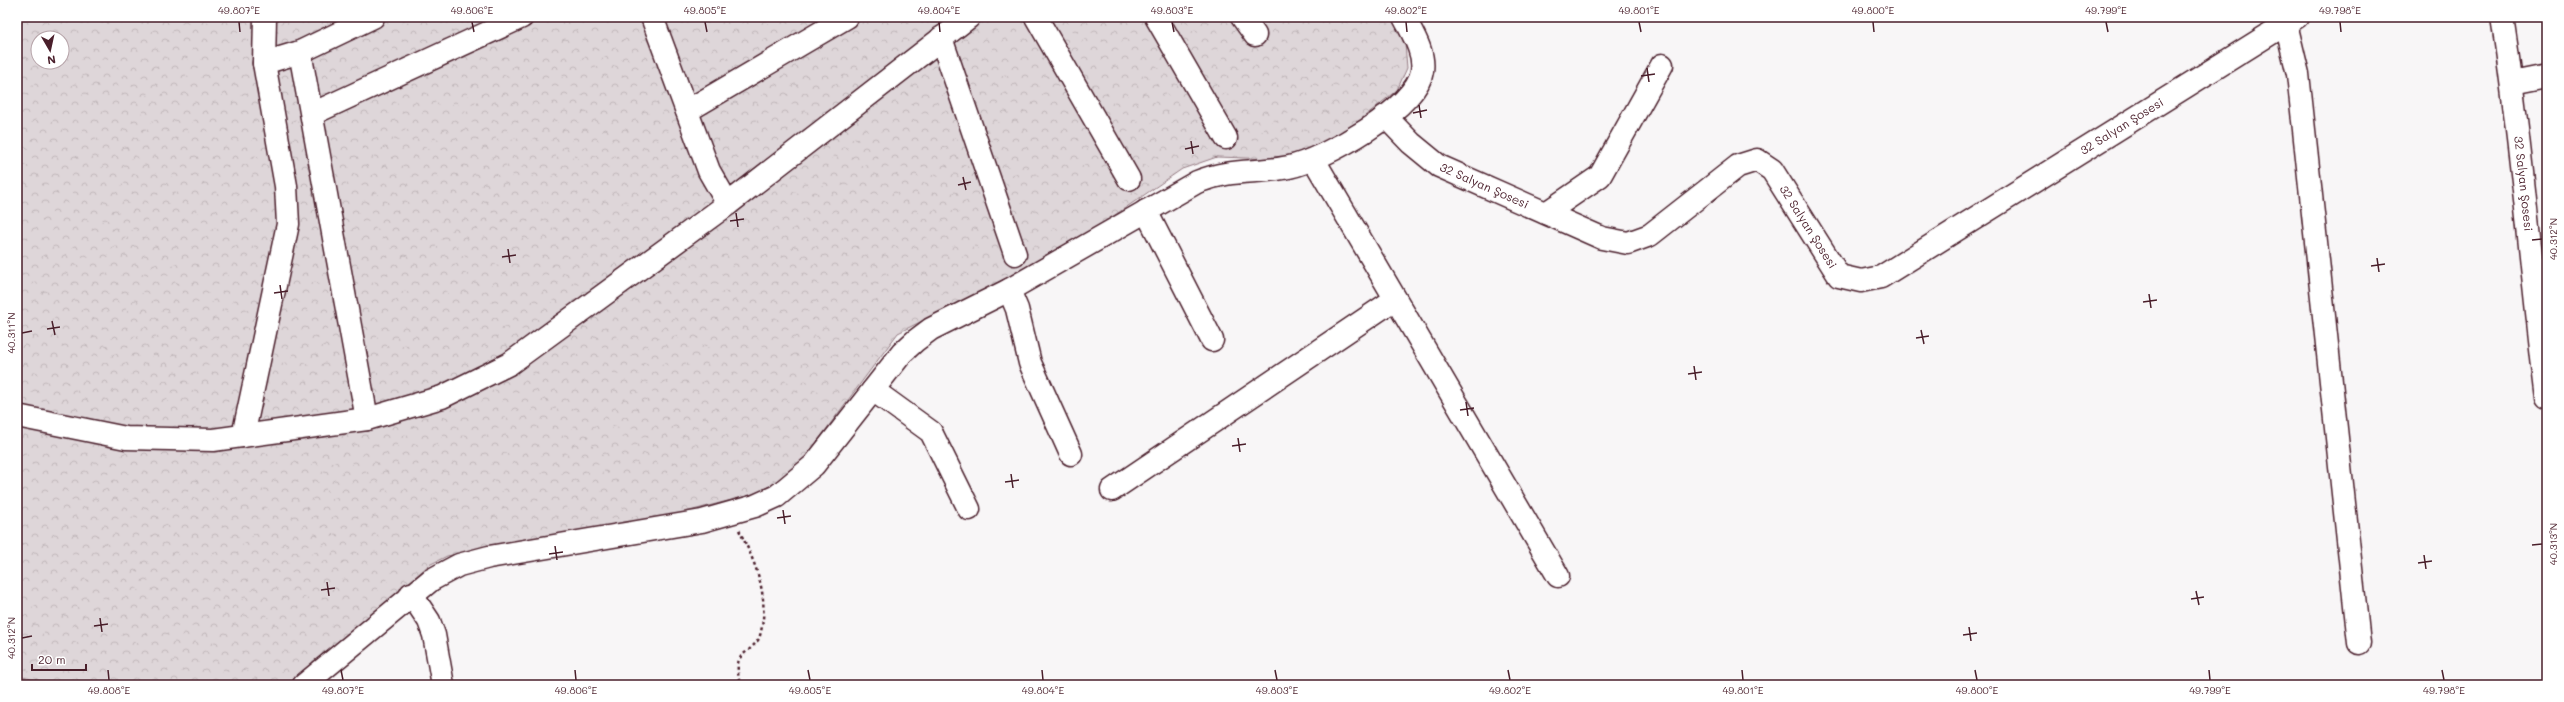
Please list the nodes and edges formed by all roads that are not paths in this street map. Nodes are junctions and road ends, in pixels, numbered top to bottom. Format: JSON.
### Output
{"nodes":[{"id":1,"x":265,"y":17,"type":"edge"},
{"id":2,"x":373,"y":17,"type":"edge"},
{"id":3,"x":522,"y":17,"type":"edge"},
{"id":4,"x":652,"y":17,"type":"edge"},
{"id":5,"x":847,"y":17,"type":"edge"},
{"id":6,"x":1036,"y":17,"type":"edge"},
{"id":7,"x":1156,"y":17,"type":"edge"},
{"id":8,"x":1242,"y":17,"type":"edge"},
{"id":9,"x":1404,"y":17,"type":"edge"},
{"id":10,"x":2502,"y":17,"type":"edge"},
{"id":11,"x":963,"y":19,"type":"edge"},
{"id":12,"x":2292,"y":20,"type":"edge"},
{"id":13,"x":1255,"y":35,"type":"dead end"},
{"id":14,"x":942,"y":38,"type":"junction"},
{"id":15,"x":300,"y":52,"type":"junction"},
{"id":16,"x":264,"y":63,"type":"junction"},
{"id":17,"x":1662,"y":66,"type":"dead end"},
{"id":18,"x":2547,"y":76,"type":"edge"},
{"id":19,"x":2512,"y":83,"type":"junction"},
{"id":20,"x":687,"y":111,"type":"junction"},
{"id":21,"x":312,"y":114,"type":"junction"},
{"id":22,"x":1385,"y":116,"type":"junction"},
{"id":23,"x":1226,"y":138,"type":"dead end"},
{"id":24,"x":1314,"y":160,"type":"junction"},
{"id":25,"x":1129,"y":179,"type":"dead end"},
{"id":26,"x":728,"y":204,"type":"junction"},
{"id":27,"x":1146,"y":211,"type":"junction"},
{"id":28,"x":1546,"y":213,"type":"junction"},
{"id":29,"x":1015,"y":254,"type":"dead end"},
{"id":30,"x":1009,"y":290,"type":"junction"},
{"id":31,"x":2540,"y":290,"type":"edge"},
{"id":32,"x":1395,"y":299,"type":"junction"},
{"id":33,"x":1212,"y":340,"type":"dead end"},
{"id":34,"x":873,"y":390,"type":"junction"},
{"id":35,"x":2547,"y":399,"type":"edge"},
{"id":36,"x":17,"y":416,"type":"edge"},
{"id":37,"x":367,"y":419,"type":"junction"},
{"id":38,"x":243,"y":436,"type":"junction"},
{"id":39,"x":1071,"y":454,"type":"dead end"},
{"id":40,"x":1112,"y":490,"type":"dead end"},
{"id":41,"x":969,"y":509,"type":"dead end"},
{"id":42,"x":1558,"y":576,"type":"dead end"},
{"id":43,"x":412,"y":594,"type":"junction"},
{"id":44,"x":2359,"y":643,"type":"dead end"},
{"id":45,"x":304,"y":685,"type":"edge"},
{"id":46,"x":443,"y":685,"type":"edge"}],
"edges":[{"from":1,"to":16,"type":"street"},
{"from":2,"to":15,"type":"street"},
{"from":3,"to":21,"type":"street"},
{"from":4,"to":20,"type":"street"},
{"from":5,"to":20,"type":"street"},
{"from":6,"to":25,"type":"street"},
{"from":7,"to":23,"type":"street"},
{"from":8,"to":13,"type":"street"},
{"from":9,"to":22,"type":"street"},
{"from":10,"to":19,"type":"street","name":"32 Salyan Şosesi"},
{"from":11,"to":14,"type":"street"},
{"from":12,"to":28,"type":"street","name":"32 Salyan Şosesi"},
{"from":12,"to":44,"type":"street"},
{"from":14,"to":26,"type":"street"},
{"from":14,"to":29,"type":"street"},
{"from":15,"to":16,"type":"street"},
{"from":15,"to":21,"type":"street"},
{"from":16,"to":38,"type":"street"},
{"from":17,"to":28,"type":"street"},
{"from":18,"to":19,"type":"street"},
{"from":19,"to":31,"type":"street","name":"32 Salyan Şosesi"},
{"from":20,"to":26,"type":"street"},
{"from":21,"to":37,"type":"street"},
{"from":22,"to":24,"type":"street"},
{"from":22,"to":28,"type":"street","name":"32 Salyan Şosesi"},
{"from":24,"to":27,"type":"street"},
{"from":24,"to":32,"type":"street"},
{"from":26,"to":37,"type":"street"},
{"from":27,"to":30,"type":"street"},
{"from":27,"to":33,"type":"street"},
{"from":30,"to":34,"type":"street"},
{"from":30,"to":39,"type":"street"},
{"from":31,"to":35,"type":"street","name":"32 Salyan Şosesi"},
{"from":32,"to":40,"type":"street"},
{"from":32,"to":42,"type":"street"},
{"from":34,"to":41,"type":"street"},
{"from":34,"to":43,"type":"street"},
{"from":36,"to":38,"type":"street"},
{"from":37,"to":38,"type":"street"},
{"from":43,"to":45,"type":"street"},
{"from":43,"to":46,"type":"street"}]}
